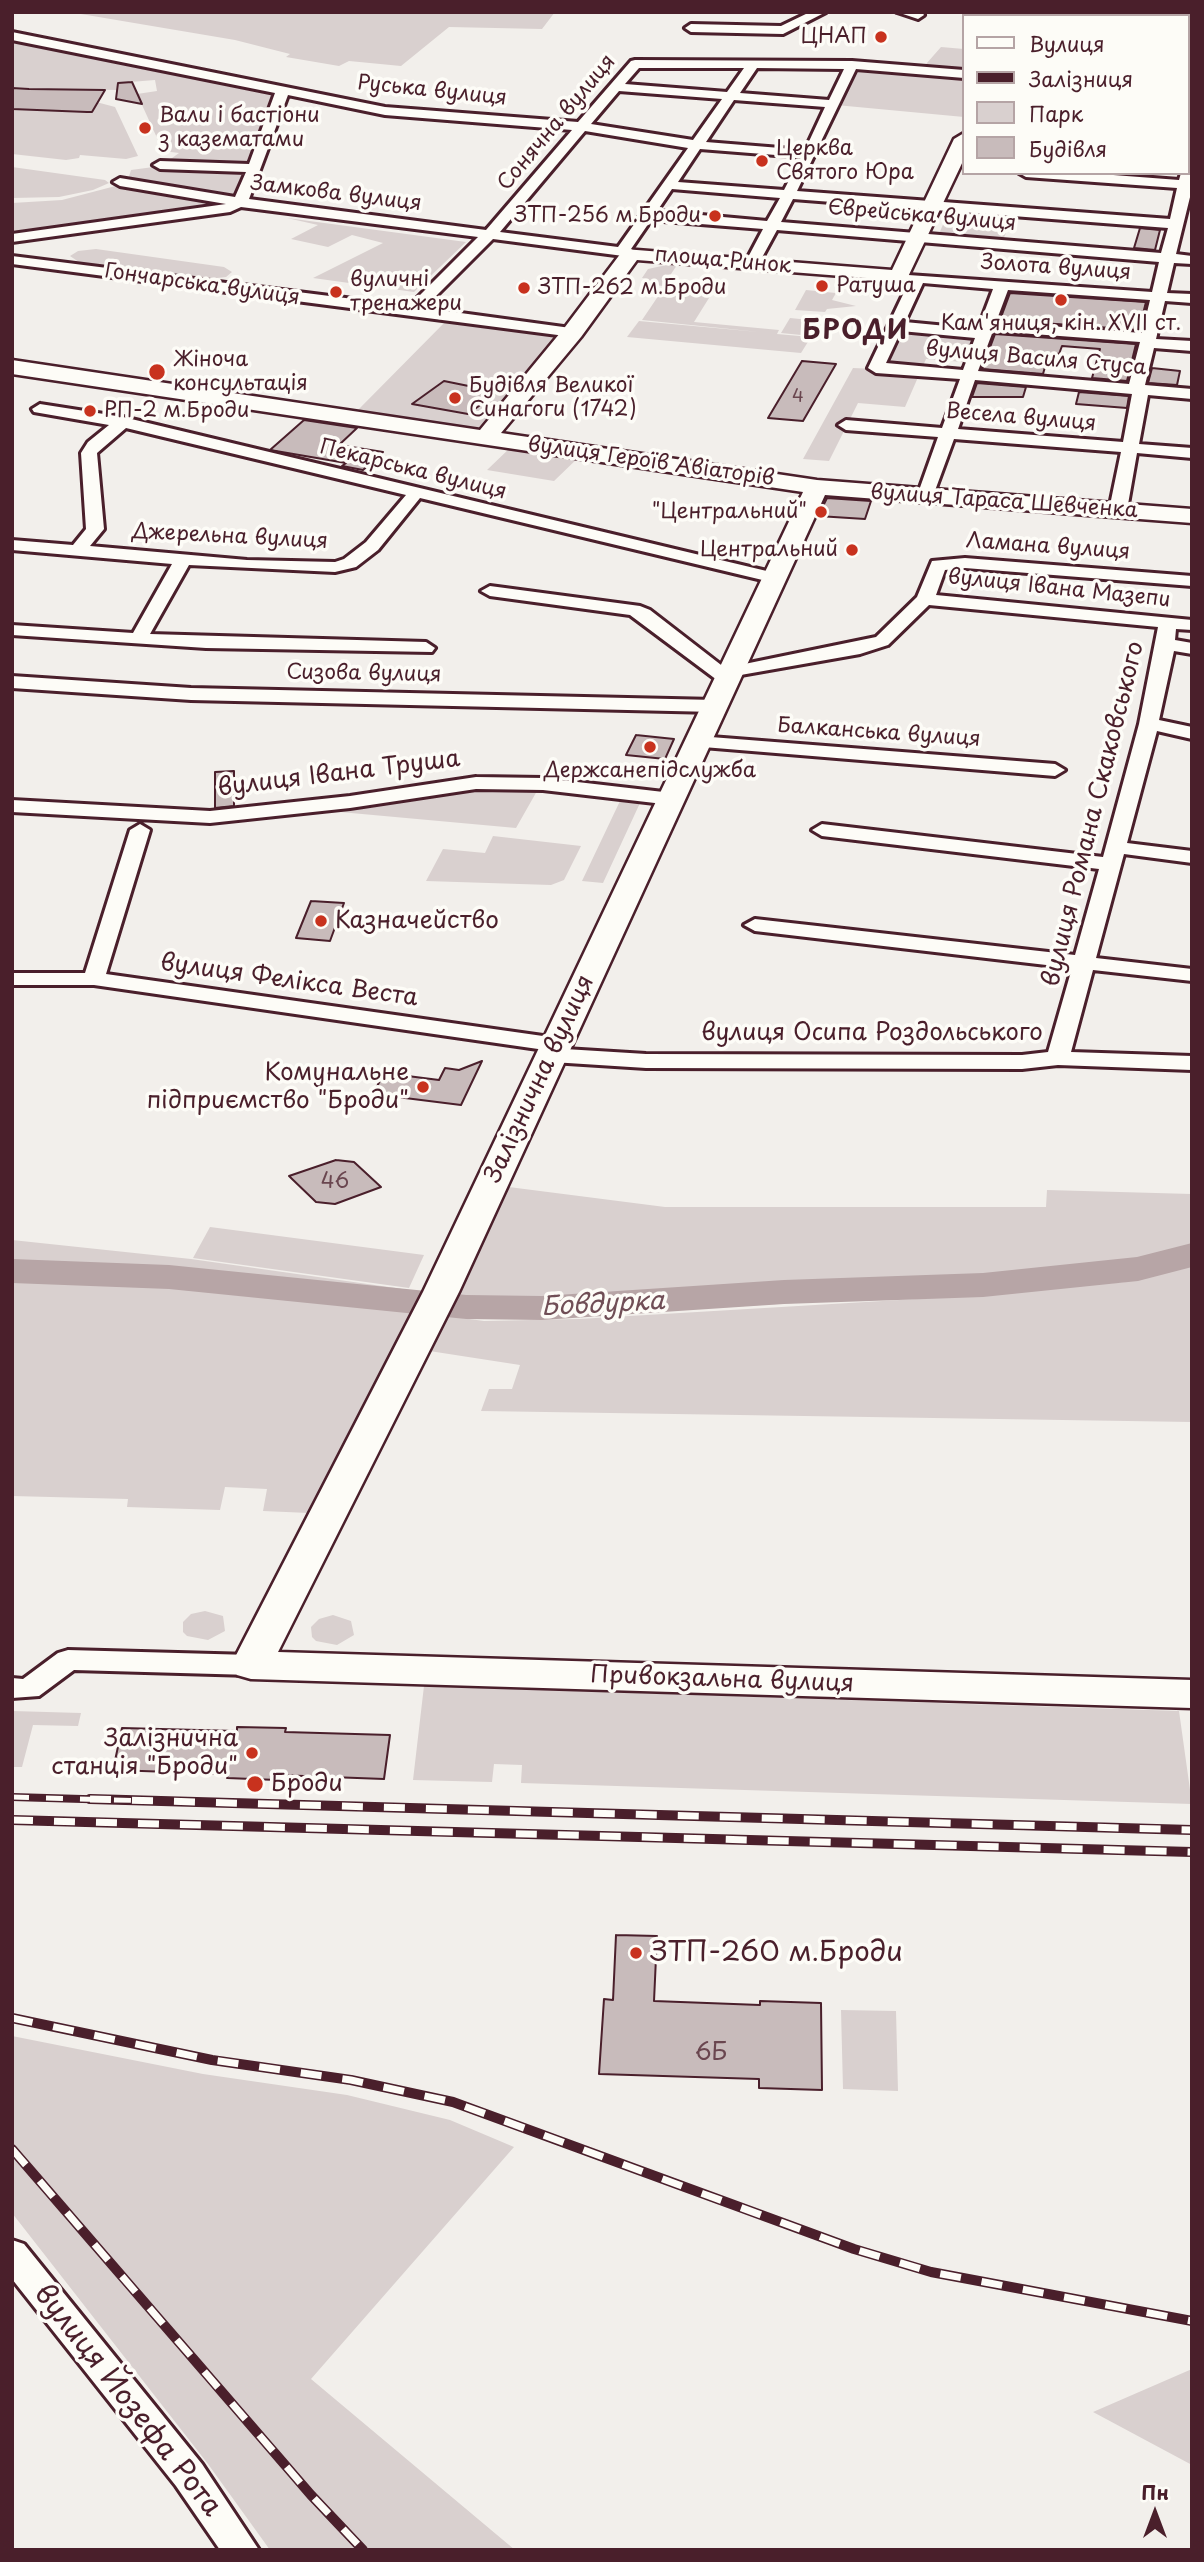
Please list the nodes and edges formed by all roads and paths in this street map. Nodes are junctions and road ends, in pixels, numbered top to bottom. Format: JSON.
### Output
{"nodes":[{"id":1,"x":687,"y":12,"type":"edge"},
{"id":2,"x":820,"y":12,"type":"edge"},
{"id":3,"x":903,"y":12,"type":"edge"},
{"id":4,"x":918,"y":15,"type":"dead end"},
{"id":5,"x":12,"y":36,"type":"edge"},
{"id":6,"x":699,"y":46,"type":"junction"},
{"id":7,"x":754,"y":63,"type":"junction"},
{"id":8,"x":852,"y":65,"type":"junction"},
{"id":9,"x":962,"y":74,"type":"edge"},
{"id":10,"x":615,"y":87,"type":"junction"},
{"id":11,"x":283,"y":90,"type":"junction"},
{"id":12,"x":731,"y":96,"type":"junction"},
{"id":13,"x":834,"y":104,"type":"junction"},
{"id":14,"x":583,"y":127,"type":"junction"},
{"id":15,"x":697,"y":145,"type":"junction"},
{"id":16,"x":962,"y":147,"type":"edge"},
{"id":17,"x":810,"y":154,"type":"junction"},
{"id":18,"x":160,"y":165,"type":"dead end"},
{"id":19,"x":255,"y":167,"type":"junction"},
{"id":20,"x":957,"y":168,"type":"edge"},
{"id":21,"x":1091,"y":175,"type":"edge"},
{"id":22,"x":1188,"y":178,"type":"edge"},
{"id":23,"x":120,"y":182,"type":"dead end"},
{"id":24,"x":669,"y":185,"type":"junction"},
{"id":25,"x":789,"y":194,"type":"junction"},
{"id":26,"x":238,"y":202,"type":"junction"},
{"id":27,"x":933,"y":205,"type":"junction"},
{"id":28,"x":648,"y":215,"type":"junction"},
{"id":29,"x":1176,"y":224,"type":"junction"},
{"id":30,"x":774,"y":225,"type":"junction"},
{"id":31,"x":489,"y":235,"type":"junction"},
{"id":32,"x":918,"y":237,"type":"junction"},
{"id":33,"x":12,"y":238,"type":"edge"},
{"id":34,"x":627,"y":252,"type":"junction"},
{"id":35,"x":1167,"y":258,"type":"junction"},
{"id":36,"x":12,"y":260,"type":"edge"},
{"id":37,"x":1192,"y":260,"type":"edge"},
{"id":38,"x":752,"y":263,"type":"junction"},
{"id":39,"x":908,"y":277,"type":"junction"},
{"id":40,"x":1002,"y":285,"type":"junction"},
{"id":41,"x":1158,"y":297,"type":"junction"},
{"id":42,"x":1192,"y":299,"type":"edge"},
{"id":43,"x":411,"y":313,"type":"junction"},
{"id":44,"x":895,"y":326,"type":"junction"},
{"id":45,"x":985,"y":330,"type":"junction"},
{"id":46,"x":573,"y":332,"type":"junction"},
{"id":47,"x":1148,"y":340,"type":"junction"},
{"id":48,"x":1192,"y":346,"type":"edge"},
{"id":49,"x":12,"y":367,"type":"edge"},
{"id":50,"x":968,"y":374,"type":"junction"},
{"id":51,"x":1138,"y":389,"type":"junction"},
{"id":52,"x":1192,"y":394,"type":"edge"},
{"id":53,"x":40,"y":409,"type":"dead end"},
{"id":54,"x":123,"y":422,"type":"junction"},
{"id":55,"x":846,"y":425,"type":"dead end"},
{"id":56,"x":947,"y":433,"type":"junction"},
{"id":57,"x":485,"y":438,"type":"junction"},
{"id":58,"x":1129,"y":448,"type":"junction"},
{"id":59,"x":1192,"y":453,"type":"edge"},
{"id":60,"x":817,"y":487,"type":"junction"},
{"id":61,"x":415,"y":494,"type":"junction"},
{"id":62,"x":925,"y":495,"type":"junction"},
{"id":63,"x":1118,"y":510,"type":"junction"},
{"id":64,"x":1192,"y":516,"type":"edge"},
{"id":65,"x":12,"y":545,"type":"edge"},
{"id":66,"x":79,"y":549,"type":"junction"},
{"id":67,"x":183,"y":560,"type":"junction"},
{"id":68,"x":775,"y":578,"type":"junction"},
{"id":69,"x":1192,"y":581,"type":"edge"},
{"id":70,"x":490,"y":591,"type":"dead end"},
{"id":71,"x":925,"y":599,"type":"junction"},
{"id":72,"x":1167,"y":622,"type":"junction"},
{"id":73,"x":1192,"y":625,"type":"edge"},
{"id":74,"x":12,"y":630,"type":"edge"},
{"id":75,"x":138,"y":639,"type":"junction"},
{"id":76,"x":1166,"y":644,"type":"junction"},
{"id":77,"x":426,"y":648,"type":"dead end"},
{"id":78,"x":1192,"y":649,"type":"edge"},
{"id":79,"x":730,"y":675,"type":"junction"},
{"id":80,"x":12,"y":682,"type":"edge"},
{"id":81,"x":715,"y":706,"type":"junction"},
{"id":82,"x":1149,"y":724,"type":"junction"},
{"id":83,"x":1192,"y":733,"type":"edge"},
{"id":84,"x":698,"y":742,"type":"junction"},
{"id":85,"x":1055,"y":770,"type":"dead end"},
{"id":86,"x":672,"y":799,"type":"junction"},
{"id":87,"x":12,"y":806,"type":"edge"},
{"id":88,"x":140,"y":830,"type":"dead end"},
{"id":89,"x":822,"y":830,"type":"dead end"},
{"id":90,"x":1113,"y":855,"type":"junction"},
{"id":91,"x":1192,"y":857,"type":"edge"},
{"id":92,"x":755,"y":925,"type":"dead end"},
{"id":93,"x":1085,"y":962,"type":"junction"},
{"id":94,"x":1192,"y":975,"type":"edge"},
{"id":95,"x":12,"y":979,"type":"edge"},
{"id":96,"x":94,"y":979,"type":"junction"},
{"id":97,"x":555,"y":1050,"type":"junction"},
{"id":98,"x":1058,"y":1058,"type":"junction"},
{"id":99,"x":1192,"y":1063,"type":"edge"},
{"id":100,"x":251,"y":1665,"type":"junction"},
{"id":101,"x":12,"y":1688,"type":"edge"},
{"id":102,"x":1192,"y":1694,"type":"edge"},
{"id":103,"x":12,"y":2253,"type":"edge"},
{"id":104,"x":241,"y":2550,"type":"edge"}],
"edges":[{"from":1,"to":6,"type":"street"},
{"from":2,"to":6,"type":"street"},
{"from":3,"to":4,"type":"street"},
{"from":5,"to":11,"type":"street","name":"Руська вулиця"},
{"from":6,"to":7,"type":"street","name":"Сонячна вулиця"},
{"from":6,"to":10,"type":"street","name":"Сонячна вулиця"},
{"from":7,"to":8,"type":"street","name":"Сонячна вулиця"},
{"from":7,"to":12,"type":"street"},
{"from":8,"to":9,"type":"street","name":"Сонячна вулиця"},
{"from":8,"to":13,"type":"street"},
{"from":10,"to":12,"type":"street"},
{"from":10,"to":14,"type":"street","name":"Сонячна вулиця"},
{"from":11,"to":14,"type":"street","name":"Руська вулиця"},
{"from":11,"to":19,"type":"street"},
{"from":12,"to":13,"type":"street"},
{"from":12,"to":15,"type":"street"},
{"from":13,"to":17,"type":"street"},
{"from":14,"to":15,"type":"street","name":"Руська вулиця"},
{"from":14,"to":31,"type":"street","name":"Сонячна вулиця"},
{"from":15,"to":17,"type":"street","name":"Руська вулиця"},
{"from":15,"to":24,"type":"street"},
{"from":16,"to":20,"type":"main road"},
{"from":17,"to":25,"type":"street"},
{"from":18,"to":19,"type":"street"},
{"from":19,"to":26,"type":"street"},
{"from":20,"to":27,"type":"main road"},
{"from":21,"to":22,"type":"street"},
{"from":22,"to":29,"type":"street"},
{"from":23,"to":26,"type":"street"},
{"from":24,"to":25,"type":"street"},
{"from":24,"to":28,"type":"street"},
{"from":25,"to":27,"type":"street"},
{"from":25,"to":30,"type":"street"},
{"from":26,"to":31,"type":"street","name":"Замкова вулиця"},
{"from":26,"to":33,"type":"street","name":"Замкова вулиця"},
{"from":27,"to":29,"type":"street"},
{"from":27,"to":32,"type":"main road"},
{"from":28,"to":30,"type":"street","name":"Єврейська вулиця"},
{"from":28,"to":34,"type":"street"},
{"from":29,"to":35,"type":"street"},
{"from":30,"to":32,"type":"street","name":"Єврейська вулиця"},
{"from":30,"to":38,"type":"street"},
{"from":31,"to":34,"type":"street","name":"площа Ринок"},
{"from":31,"to":43,"type":"street","name":"Сонячна вулиця"},
{"from":32,"to":35,"type":"street","name":"Єврейська вулиця"},
{"from":32,"to":39,"type":"main road"},
{"from":34,"to":38,"type":"main road","name":"площа Ринок"},
{"from":34,"to":46,"type":"main road","name":"площа Ринок"},
{"from":35,"to":37,"type":"street","name":"Єврейська вулиця"},
{"from":35,"to":41,"type":"street"},
{"from":36,"to":43,"type":"street","name":"Гончарська вулиця"},
{"from":38,"to":39,"type":"main road","name":"площа Ринок"},
{"from":39,"to":40,"type":"street","name":"Золота вулиця"},
{"from":39,"to":44,"type":"street"},
{"from":40,"to":41,"type":"street","name":"Золота вулиця"},
{"from":40,"to":45,"type":"street"},
{"from":41,"to":42,"type":"street","name":"Золота вулиця"},
{"from":41,"to":47,"type":"street"},
{"from":43,"to":46,"type":"street","name":"Гончарська вулиця"},
{"from":44,"to":45,"type":"street"},
{"from":44,"to":50,"type":"street","name":"вулиця Василя Стуса"},
{"from":45,"to":47,"type":"street"},
{"from":45,"to":50,"type":"street"},
{"from":46,"to":57,"type":"main road"},
{"from":47,"to":48,"type":"street"},
{"from":47,"to":51,"type":"street"},
{"from":49,"to":57,"type":"main road"},
{"from":50,"to":51,"type":"street","name":"вулиця Василя Стуса"},
{"from":50,"to":56,"type":"street"},
{"from":51,"to":52,"type":"street","name":"вулиця Василя Стуса"},
{"from":51,"to":58,"type":"street"},
{"from":53,"to":54,"type":"street","name":"Пекарська вулиця"},
{"from":54,"to":61,"type":"street","name":"Пекарська вулиця"},
{"from":54,"to":66,"type":"street"},
{"from":55,"to":56,"type":"street","name":"Весела вулиця"},
{"from":56,"to":58,"type":"street","name":"Весела вулиця"},
{"from":56,"to":62,"type":"street"},
{"from":57,"to":60,"type":"main road","name":"вулиця Героїв Авіаторів"},
{"from":58,"to":59,"type":"street","name":"Весела вулиця"},
{"from":58,"to":63,"type":"street"},
{"from":60,"to":62,"type":"main road","name":"вулиця Тараса Шевченка"},
{"from":60,"to":68,"type":"main road","name":"Залізнична вулиця"},
{"from":61,"to":67,"type":"street","name":"Джерельна вулиця"},
{"from":61,"to":68,"type":"street","name":"Пекарська вулиця"},
{"from":62,"to":63,"type":"main road","name":"вулиця Тараса Шевченка"},
{"from":63,"to":64,"type":"main road","name":"вулиця Тараса Шевченка"},
{"from":65,"to":66,"type":"street","name":"Джерельна вулиця"},
{"from":66,"to":67,"type":"street","name":"Джерельна вулиця"},
{"from":67,"to":75,"type":"street"},
{"from":68,"to":79,"type":"main road","name":"Залізнична вулиця"},
{"from":69,"to":71,"type":"street","name":"Ламана вулиця"},
{"from":70,"to":79,"type":"street"},
{"from":71,"to":72,"type":"street","name":"вулиця Івана Мазепи"},
{"from":71,"to":79,"type":"street","name":"вулиця Івана Мазепи"},
{"from":72,"to":73,"type":"street","name":"вулиця Івана Мазепи"},
{"from":72,"to":76,"type":"street","name":"вулиця Романа Скаковського"},
{"from":74,"to":75,"type":"street"},
{"from":75,"to":77,"type":"street"},
{"from":76,"to":78,"type":"street"},
{"from":76,"to":82,"type":"street","name":"вулиця Романа Скаковського"},
{"from":79,"to":81,"type":"main road","name":"Залізнична вулиця"},
{"from":80,"to":81,"type":"street","name":"Сизова вулиця"},
{"from":81,"to":84,"type":"main road","name":"Залізнична вулиця"},
{"from":82,"to":83,"type":"street"},
{"from":82,"to":90,"type":"street","name":"вулиця Романа Скаковського"},
{"from":84,"to":85,"type":"street","name":"Балканська вулиця"},
{"from":84,"to":86,"type":"main road","name":"Залізнична вулиця"},
{"from":86,"to":87,"type":"street","name":"вулиця Івана Труша"},
{"from":86,"to":97,"type":"main road","name":"Залізнична вулиця"},
{"from":88,"to":96,"type":"street"},
{"from":89,"to":90,"type":"street"},
{"from":90,"to":91,"type":"street"},
{"from":90,"to":93,"type":"street","name":"вулиця Романа Скаковського"},
{"from":92,"to":93,"type":"street"},
{"from":93,"to":94,"type":"street"},
{"from":93,"to":98,"type":"street","name":"вулиця Романа Скаковського"},
{"from":95,"to":96,"type":"street","name":"вулиця Фелікса Веста"},
{"from":96,"to":97,"type":"street","name":"вулиця Фелікса Веста"},
{"from":97,"to":98,"type":"street","name":"вулиця Осипа Роздольського"},
{"from":97,"to":100,"type":"main road","name":"Залізнична вулиця"},
{"from":98,"to":99,"type":"street","name":"вулиця Осипа Роздольського"},
{"from":100,"to":101,"type":"street"},
{"from":100,"to":102,"type":"main road","name":"Привокзальна вулиця"},
{"from":103,"to":104,"type":"street","name":"вулиця Йозефа Рота"}]}
